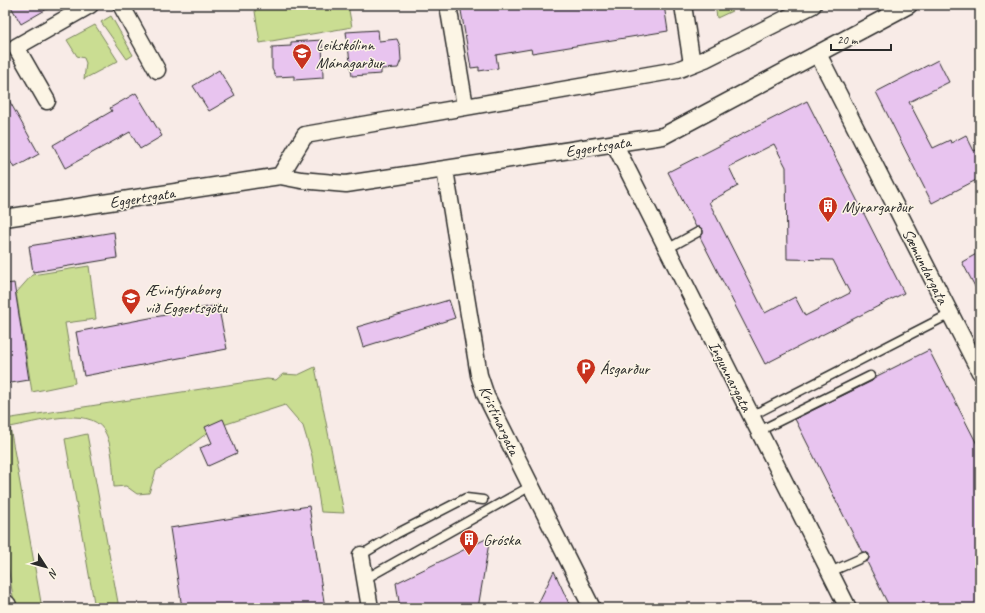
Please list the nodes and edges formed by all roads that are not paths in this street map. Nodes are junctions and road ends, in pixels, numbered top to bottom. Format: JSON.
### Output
{"nodes":[{"id":1,"x":90,"y":5,"type":"edge"},
{"id":2,"x":121,"y":5,"type":"edge"},
{"id":3,"x":448,"y":5,"type":"edge"},
{"id":4,"x":683,"y":5,"type":"edge"},
{"id":5,"x":813,"y":5,"type":"edge"},
{"id":6,"x":908,"y":5,"type":"edge"},
{"id":7,"x":887,"y":10,"type":"edge"},
{"id":8,"x":818,"y":54,"type":"junction"},
{"id":9,"x":692,"y":64,"type":"junction"},
{"id":10,"x":157,"y":70,"type":"dead end"},
{"id":11,"x":47,"y":101,"type":"dead end"},
{"id":12,"x":465,"y":106,"type":"junction"},
{"id":13,"x":614,"y":143,"type":"junction"},
{"id":14,"x":445,"y":170,"type":"junction"},
{"id":15,"x":280,"y":176,"type":"junction"},
{"id":16,"x":5,"y":218,"type":"edge"},
{"id":17,"x":698,"y":232,"type":"dead end"},
{"id":18,"x":667,"y":249,"type":"junction"},
{"id":19,"x":950,"y":314,"type":"junction"},
{"id":20,"x":980,"y":372,"type":"edge"},
{"id":21,"x":870,"y":376,"type":"dead end"},
{"id":22,"x":751,"y":416,"type":"junction"},
{"id":23,"x":759,"y":431,"type":"junction"},
{"id":24,"x":531,"y":486,"type":"junction"},
{"id":25,"x":483,"y":500,"type":"dead end"},
{"id":26,"x":361,"y":555,"type":"joint"},
{"id":27,"x":864,"y":557,"type":"dead end"},
{"id":28,"x":830,"y":572,"type":"junction"},
{"id":29,"x":365,"y":579,"type":"junction"},
{"id":30,"x":370,"y":608,"type":"edge"},
{"id":31,"x":592,"y":608,"type":"edge"},
{"id":32,"x":848,"y":608,"type":"edge"}],
"edges":[{"from":1,"to":11,"type":"street"},
{"from":2,"to":10,"type":"street"},
{"from":3,"to":12,"type":"street"},
{"from":4,"to":9,"type":"street"},
{"from":5,"to":9,"type":"street"},
{"from":6,"to":7,"type":"street","name":"Eggertsgata"},
{"from":7,"to":8,"type":"street","name":"Eggertsgata"},
{"from":8,"to":13,"type":"street","name":"Eggertsgata"},
{"from":8,"to":19,"type":"street","name":"Sæmundargata"},
{"from":9,"to":12,"type":"street"},
{"from":12,"to":15,"type":"street"},
{"from":13,"to":14,"type":"street","name":"Eggertsgata"},
{"from":13,"to":18,"type":"street","name":"Ingunnargata"},
{"from":14,"to":15,"type":"street","name":"Eggertsgata"},
{"from":14,"to":24,"type":"street","name":"Kristínargata"},
{"from":15,"to":16,"type":"street","name":"Eggertsgata"},
{"from":17,"to":18,"type":"lane"},
{"from":18,"to":22,"type":"street","name":"Ingunnargata"},
{"from":19,"to":20,"type":"street","name":"Sæmundargata"},
{"from":19,"to":22,"type":"lane"},
{"from":21,"to":23,"type":"lane"},
{"from":22,"to":23,"type":"street","name":"Ingunnargata"},
{"from":23,"to":28,"type":"street","name":"Ingunnargata"},
{"from":24,"to":29,"type":"lane"},
{"from":24,"to":31,"type":"street","name":"Kristínargata"},
{"from":25,"to":26,"type":"lane"},
{"from":26,"to":29,"type":"street"},
{"from":27,"to":28,"type":"lane"},
{"from":28,"to":32,"type":"street","name":"Ingunnargata"},
{"from":29,"to":30,"type":"street"}]}
